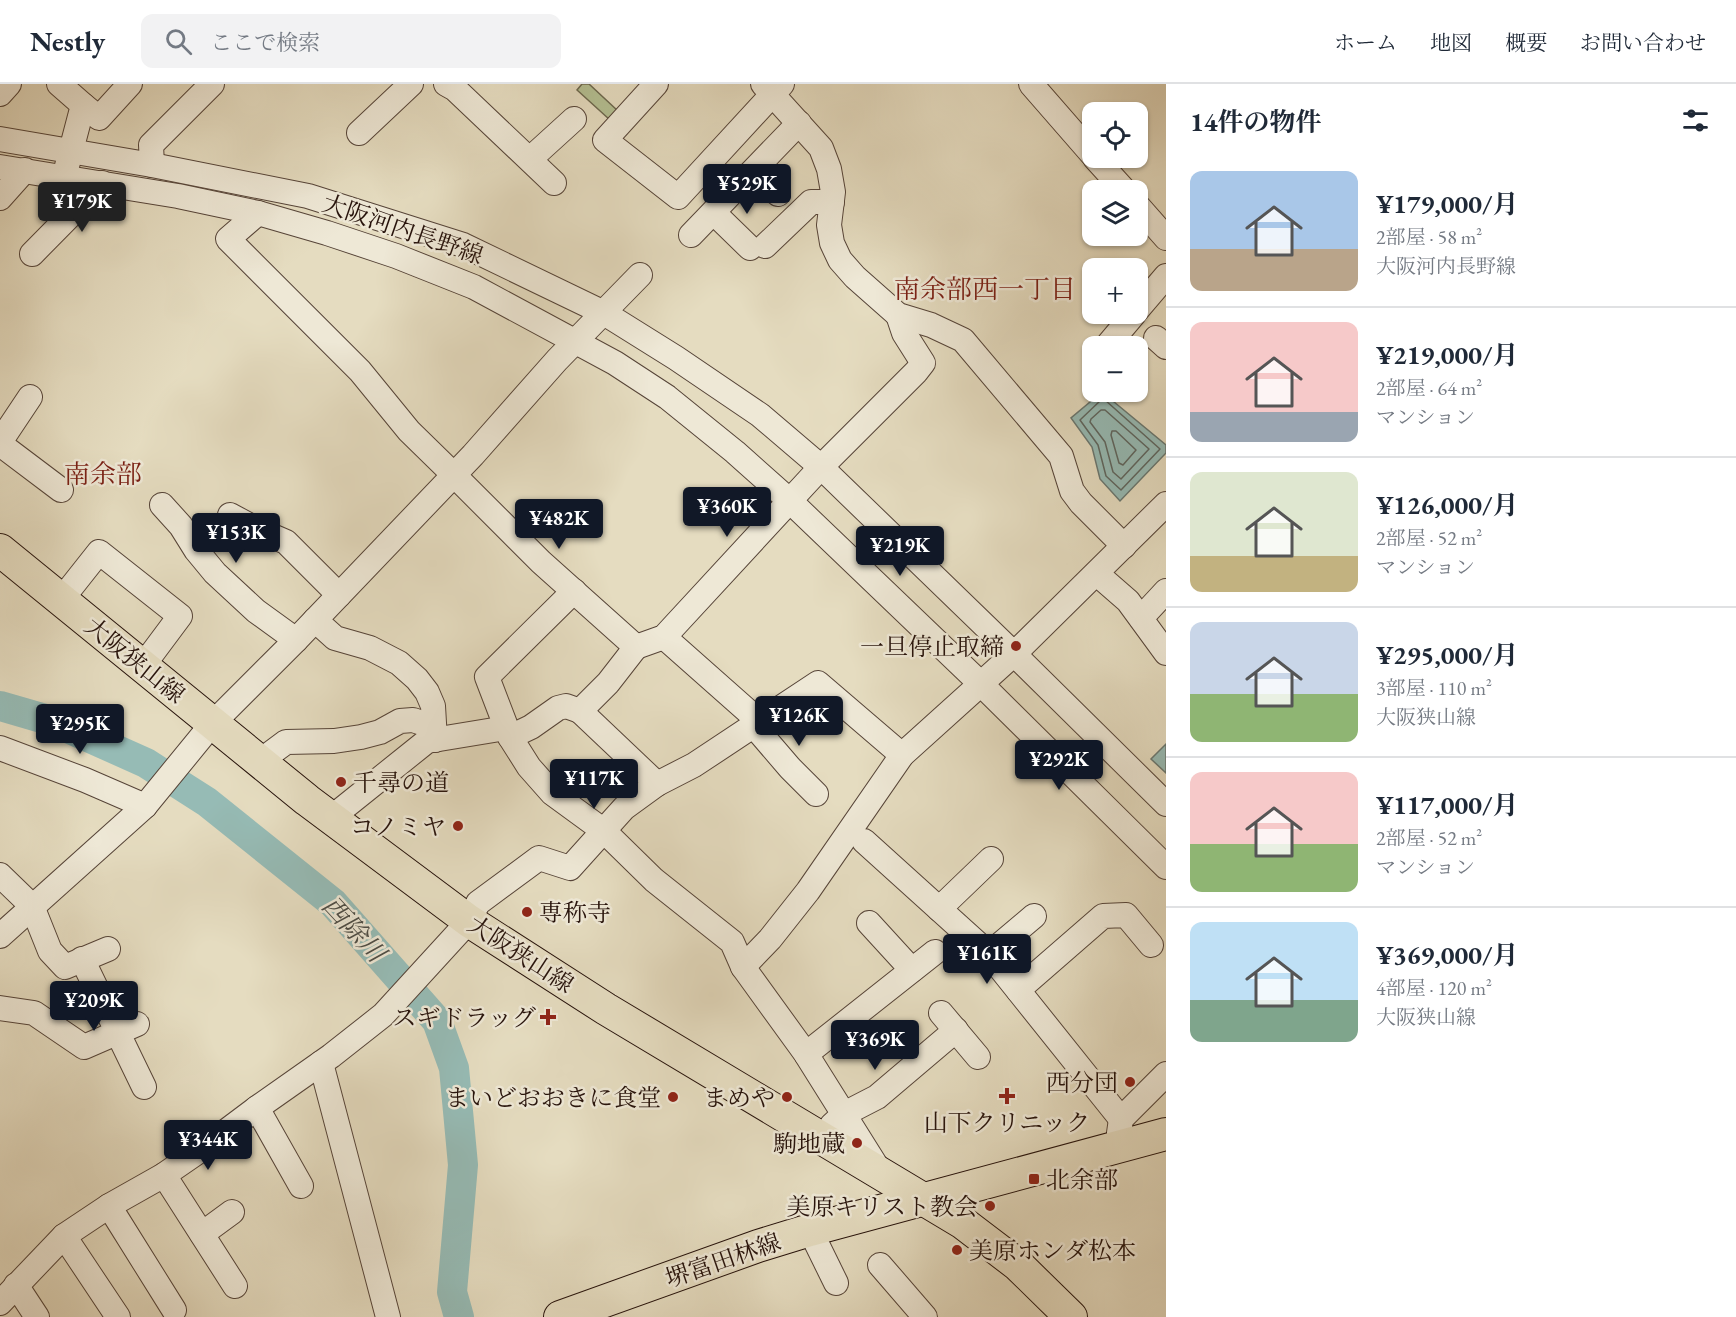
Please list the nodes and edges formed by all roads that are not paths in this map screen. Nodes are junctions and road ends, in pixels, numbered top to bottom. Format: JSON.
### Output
{"nodes":[{"id":1,"x":9,"y":84,"type":"edge"},
{"id":2,"x":59,"y":84,"type":"edge"},
{"id":3,"x":130,"y":84,"type":"edge"},
{"id":4,"x":212,"y":84,"type":"edge"},
{"id":5,"x":411,"y":84,"type":"edge"},
{"id":6,"x":1030,"y":84,"type":"edge"},
{"id":7,"x":454,"y":86,"type":"edge"},
{"id":8,"x":647,"y":87,"type":"edge"},
{"id":9,"x":772,"y":87,"type":"edge"},
{"id":10,"x":0,"y":94,"type":"edge"},
{"id":11,"x":84,"y":105,"type":"junction"},
{"id":12,"x":574,"y":119,"type":"dead end"},
{"id":13,"x":799,"y":123,"type":"junction"},
{"id":14,"x":359,"y":133,"type":"dead end"},
{"id":15,"x":0,"y":139,"type":"edge"},
{"id":16,"x":1082,"y":143,"type":"edge"},
{"id":17,"x":70,"y":150,"type":"junction"},
{"id":18,"x":530,"y":159,"type":"junction"},
{"id":19,"x":152,"y":165,"type":"junction"},
{"id":20,"x":0,"y":166,"type":"edge"},
{"id":21,"x":1104,"y":168,"type":"edge"},
{"id":22,"x":25,"y":170,"type":"junction"},
{"id":23,"x":753,"y":172,"type":"junction"},
{"id":24,"x":65,"y":177,"type":"junction"},
{"id":25,"x":1115,"y":180,"type":"edge"},
{"id":26,"x":102,"y":183,"type":"junction"},
{"id":27,"x":554,"y":183,"type":"dead end"},
{"id":28,"x":778,"y":194,"type":"dead end"},
{"id":29,"x":678,"y":197,"type":"junction"},
{"id":30,"x":0,"y":198,"type":"edge"},
{"id":31,"x":832,"y":202,"type":"junction"},
{"id":32,"x":258,"y":213,"type":"junction"},
{"id":33,"x":711,"y":216,"type":"junction"},
{"id":34,"x":1148,"y":218,"type":"edge"},
{"id":35,"x":691,"y":235,"type":"dead end"},
{"id":36,"x":1166,"y":238,"type":"edge"},
{"id":37,"x":32,"y":254,"type":"dead end"},
{"id":38,"x":640,"y":275,"type":"dead end"},
{"id":39,"x":1166,"y":276,"type":"edge"},
{"id":40,"x":1148,"y":298,"type":"edge"},
{"id":41,"x":604,"y":313,"type":"junction"},
{"id":42,"x":898,"y":315,"type":"junction"},
{"id":43,"x":1126,"y":324,"type":"edge"},
{"id":44,"x":1116,"y":336,"type":"edge"},
{"id":45,"x":575,"y":342,"type":"junction"},
{"id":46,"x":30,"y":397,"type":"dead end"},
{"id":47,"x":0,"y":443,"type":"edge"},
{"id":48,"x":821,"y":467,"type":"junction"},
{"id":49,"x":454,"y":475,"type":"junction"},
{"id":50,"x":61,"y":490,"type":"dead end"},
{"id":51,"x":790,"y":501,"type":"junction"},
{"id":52,"x":1166,"y":504,"type":"edge"},
{"id":53,"x":162,"y":506,"type":"dead end"},
{"id":54,"x":230,"y":515,"type":"dead end"},
{"id":55,"x":1124,"y":546,"type":"junction"},
{"id":56,"x":0,"y":550,"type":"edge"},
{"id":57,"x":1097,"y":574,"type":"junction"},
{"id":58,"x":574,"y":591,"type":"junction"},
{"id":59,"x":1166,"y":591,"type":"edge"},
{"id":60,"x":339,"y":595,"type":"junction"},
{"id":61,"x":61,"y":600,"type":"junction"},
{"id":62,"x":1141,"y":618,"type":"junction"},
{"id":63,"x":315,"y":620,"type":"junction"},
{"id":64,"x":664,"y":637,"type":"junction"},
{"id":65,"x":296,"y":640,"type":"junction"},
{"id":66,"x":636,"y":647,"type":"junction"},
{"id":67,"x":1166,"y":653,"type":"edge"},
{"id":68,"x":1014,"y":654,"type":"junction"},
{"id":69,"x":142,"y":667,"type":"junction"},
{"id":70,"x":981,"y":684,"type":"junction"},
{"id":71,"x":580,"y":711,"type":"junction"},
{"id":72,"x":212,"y":724,"type":"junction"},
{"id":73,"x":757,"y":724,"type":"junction"},
{"id":74,"x":508,"y":733,"type":"junction"},
{"id":75,"x":434,"y":734,"type":"junction"},
{"id":76,"x":0,"y":748,"type":"edge"},
{"id":77,"x":902,"y":755,"type":"junction"},
{"id":78,"x":259,"y":762,"type":"junction"},
{"id":79,"x":657,"y":784,"type":"junction"},
{"id":80,"x":816,"y":794,"type":"dead end"},
{"id":81,"x":147,"y":804,"type":"junction"},
{"id":82,"x":1166,"y":804,"type":"edge"},
{"id":83,"x":331,"y":818,"type":"junction"},
{"id":84,"x":603,"y":831,"type":"junction"},
{"id":85,"x":864,"y":841,"type":"dead end"},
{"id":86,"x":991,"y":859,"type":"dead end"},
{"id":87,"x":1166,"y":867,"type":"edge"},
{"id":88,"x":0,"y":875,"type":"edge"},
{"id":89,"x":32,"y":906,"type":"junction"},
{"id":90,"x":939,"y":909,"type":"junction"},
{"id":91,"x":1034,"y":916,"type":"dead end"},
{"id":92,"x":469,"y":921,"type":"junction"},
{"id":93,"x":869,"y":923,"type":"dead end"},
{"id":94,"x":0,"y":936,"type":"edge"},
{"id":95,"x":1151,"y":945,"type":"dead end"},
{"id":96,"x":108,"y":949,"type":"dead end"},
{"id":97,"x":935,"y":952,"type":"dead end"},
{"id":98,"x":988,"y":954,"type":"junction"},
{"id":99,"x":82,"y":959,"type":"junction"},
{"id":100,"x":744,"y":967,"type":"junction"},
{"id":101,"x":912,"y":970,"type":"junction"},
{"id":102,"x":1018,"y":990,"type":"junction"},
{"id":103,"x":0,"y":1008,"type":"edge"},
{"id":104,"x":128,"y":1029,"type":"junction"},
{"id":105,"x":806,"y":1054,"type":"junction"},
{"id":106,"x":978,"y":1057,"type":"dead end"},
{"id":107,"x":321,"y":1063,"type":"junction"},
{"id":108,"x":1166,"y":1074,"type":"edge"},
{"id":109,"x":144,"y":1087,"type":"dead end"},
{"id":110,"x":256,"y":1108,"type":"junction"},
{"id":111,"x":844,"y":1114,"type":"junction"},
{"id":112,"x":1122,"y":1133,"type":"junction"},
{"id":113,"x":1166,"y":1134,"type":"edge"},
{"id":114,"x":819,"y":1137,"type":"junction"},
{"id":115,"x":164,"y":1175,"type":"junction"},
{"id":116,"x":882,"y":1175,"type":"junction"},
{"id":117,"x":301,"y":1186,"type":"dead end"},
{"id":118,"x":924,"y":1199,"type":"junction"},
{"id":119,"x":109,"y":1206,"type":"junction"},
{"id":120,"x":232,"y":1212,"type":"dead end"},
{"id":121,"x":810,"y":1230,"type":"junction"},
{"id":122,"x":202,"y":1234,"type":"junction"},
{"id":123,"x":64,"y":1236,"type":"junction"},
{"id":124,"x":880,"y":1265,"type":"dead end"},
{"id":125,"x":836,"y":1283,"type":"dead end"},
{"id":126,"x":16,"y":1285,"type":"junction"},
{"id":127,"x":235,"y":1286,"type":"dead end"},
{"id":128,"x":0,"y":1303,"type":"edge"},
{"id":129,"x":176,"y":1309,"type":"edge"},
{"id":130,"x":37,"y":1317,"type":"edge"},
{"id":131,"x":118,"y":1317,"type":"edge"},
{"id":132,"x":388,"y":1317,"type":"edge"},
{"id":133,"x":560,"y":1317,"type":"edge"},
{"id":134,"x":925,"y":1317,"type":"edge"},
{"id":135,"x":1071,"y":1317,"type":"edge"}],
"edges":[{"from":1,"to":10,"type":"street"},
{"from":2,"to":11,"type":"street"},
{"from":3,"to":11,"type":"street"},
{"from":4,"to":19,"type":"street"},
{"from":5,"to":14,"type":"street"},
{"from":6,"to":16,"type":"street"},
{"from":7,"to":18,"type":"street"},
{"from":8,"to":29,"type":"street"},
{"from":9,"to":13,"type":"street"},
{"from":9,"to":29,"type":"street"},
{"from":11,"to":17,"type":"street"},
{"from":12,"to":18,"type":"street"},
{"from":13,"to":23,"type":"street"},
{"from":13,"to":31,"type":"street"},
{"from":15,"to":17,"type":"street","name":"大阪河内長野線"},
{"from":17,"to":19,"type":"street","name":"大阪河内長野線"},
{"from":17,"to":24,"type":"street"},
{"from":18,"to":27,"type":"street"},
{"from":19,"to":41,"type":"street","name":"大阪河内長野線"},
{"from":20,"to":22,"type":"street","name":"大阪河内長野線"},
{"from":21,"to":25,"type":"street"},
{"from":22,"to":24,"type":"street","name":"大阪河内長野線"},
{"from":22,"to":30,"type":"street"},
{"from":23,"to":28,"type":"street"},
{"from":23,"to":33,"type":"street"},
{"from":24,"to":26,"type":"street","name":"大阪河内長野線"},
{"from":26,"to":32,"type":"street","name":"大阪河内長野線"},
{"from":26,"to":37,"type":"street"},
{"from":29,"to":33,"type":"street"},
{"from":31,"to":33,"type":"street"},
{"from":31,"to":42,"type":"street"},
{"from":32,"to":45,"type":"street","name":"大阪河内長野線"},
{"from":32,"to":49,"type":"street"},
{"from":33,"to":35,"type":"street"},
{"from":34,"to":36,"type":"street"},
{"from":38,"to":41,"type":"street"},
{"from":39,"to":40,"type":"street"},
{"from":41,"to":45,"type":"street"},
{"from":41,"to":48,"type":"street","name":"大阪河内長野線"},
{"from":42,"to":48,"type":"street"},
{"from":42,"to":55,"type":"street"},
{"from":43,"to":44,"type":"street"},
{"from":45,"to":49,"type":"street"},
{"from":45,"to":51,"type":"street","name":"大阪河内長野線"},
{"from":46,"to":47,"type":"street"},
{"from":47,"to":50,"type":"street"},
{"from":48,"to":51,"type":"street"},
{"from":48,"to":68,"type":"street","name":"大阪河内長野線"},
{"from":49,"to":58,"type":"street"},
{"from":49,"to":60,"type":"street"},
{"from":51,"to":64,"type":"street"},
{"from":51,"to":70,"type":"street","name":"大阪河内長野線"},
{"from":52,"to":55,"type":"street"},
{"from":53,"to":65,"type":"street"},
{"from":54,"to":60,"type":"street"},
{"from":55,"to":57,"type":"street"},
{"from":56,"to":61,"type":"main road","name":"大阪狭山線"},
{"from":57,"to":62,"type":"street"},
{"from":57,"to":68,"type":"street"},
{"from":58,"to":66,"type":"street"},
{"from":58,"to":74,"type":"street"},
{"from":59,"to":62,"type":"street"},
{"from":60,"to":63,"type":"street"},
{"from":61,"to":69,"type":"main road","name":"大阪狭山線"},
{"from":61,"to":69,"type":"street"},
{"from":62,"to":67,"type":"street"},
{"from":63,"to":65,"type":"street"},
{"from":63,"to":75,"type":"street"},
{"from":64,"to":66,"type":"street"},
{"from":64,"to":73,"type":"street"},
{"from":65,"to":72,"type":"street"},
{"from":66,"to":71,"type":"street"},
{"from":68,"to":70,"type":"street"},
{"from":68,"to":82,"type":"street","name":"大阪河内長野線"},
{"from":69,"to":72,"type":"main road","name":"大阪狭山線"},
{"from":70,"to":77,"type":"street"},
{"from":70,"to":87,"type":"street","name":"大阪河内長野線"},
{"from":71,"to":74,"type":"street"},
{"from":71,"to":79,"type":"street"},
{"from":72,"to":78,"type":"main road","name":"大阪狭山線"},
{"from":72,"to":81,"type":"street"},
{"from":73,"to":77,"type":"street"},
{"from":73,"to":79,"type":"street"},
{"from":73,"to":80,"type":"street"},
{"from":74,"to":75,"type":"street"},
{"from":74,"to":84,"type":"street"},
{"from":75,"to":78,"type":"street"},
{"from":75,"to":83,"type":"street"},
{"from":76,"to":81,"type":"street"},
{"from":77,"to":100,"type":"street"},
{"from":78,"to":83,"type":"main road","name":"大阪狭山線"},
{"from":79,"to":84,"type":"street"},
{"from":81,"to":89,"type":"street"},
{"from":83,"to":92,"type":"main road","name":"大阪狭山線"},
{"from":84,"to":92,"type":"street"},
{"from":84,"to":100,"type":"street"},
{"from":85,"to":90,"type":"street"},
{"from":86,"to":90,"type":"street"},
{"from":88,"to":89,"type":"street"},
{"from":89,"to":94,"type":"street"},
{"from":89,"to":99,"type":"street"},
{"from":90,"to":98,"type":"street"},
{"from":91,"to":98,"type":"street"},
{"from":92,"to":107,"type":"street"},
{"from":92,"to":114,"type":"main road","name":"大阪狭山線"},
{"from":93,"to":101,"type":"street"},
{"from":95,"to":102,"type":"street"},
{"from":96,"to":99,"type":"street"},
{"from":97,"to":101,"type":"street"},
{"from":98,"to":102,"type":"street"},
{"from":99,"to":104,"type":"street"},
{"from":100,"to":105,"type":"street"},
{"from":101,"to":105,"type":"street"},
{"from":102,"to":112,"type":"street"},
{"from":103,"to":104,"type":"street"},
{"from":104,"to":109,"type":"street"},
{"from":105,"to":111,"type":"street"},
{"from":106,"to":111,"type":"street"},
{"from":107,"to":110,"type":"street"},
{"from":107,"to":132,"type":"street"},
{"from":108,"to":112,"type":"street"},
{"from":110,"to":115,"type":"street"},
{"from":110,"to":117,"type":"street"},
{"from":111,"to":114,"type":"street"},
{"from":111,"to":116,"type":"street"},
{"from":112,"to":113,"type":"main road","name":"堺富田林線"},
{"from":112,"to":118,"type":"main road","name":"堺富田林線"},
{"from":114,"to":116,"type":"main road","name":"大阪狭山線"},
{"from":115,"to":119,"type":"street"},
{"from":115,"to":122,"type":"street"},
{"from":116,"to":118,"type":"main road","name":"大阪狭山線"},
{"from":118,"to":121,"type":"main road","name":"堺富田林線"},
{"from":118,"to":135,"type":"main road","name":"大阪狭山線"},
{"from":119,"to":123,"type":"street"},
{"from":119,"to":129,"type":"street"},
{"from":120,"to":122,"type":"street"},
{"from":121,"to":125,"type":"street"},
{"from":121,"to":133,"type":"main road","name":"堺富田林線"},
{"from":122,"to":127,"type":"street"},
{"from":123,"to":126,"type":"street"},
{"from":123,"to":131,"type":"street"},
{"from":124,"to":134,"type":"street"},
{"from":126,"to":128,"type":"street"},
{"from":126,"to":130,"type":"street"}]}
